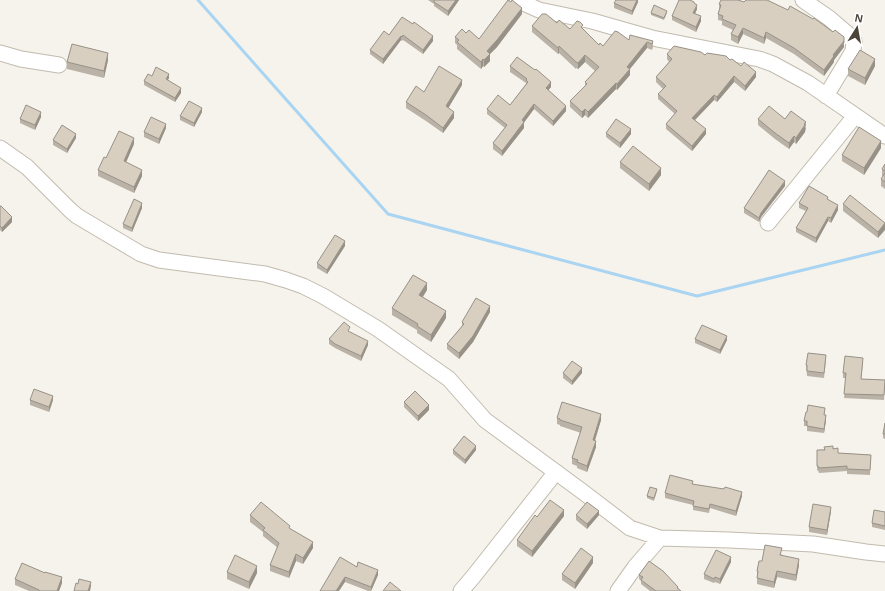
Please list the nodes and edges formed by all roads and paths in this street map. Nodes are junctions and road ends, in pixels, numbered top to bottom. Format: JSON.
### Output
{"nodes":[{"id":1,"x":517,"y":0,"type":"edge"},
{"id":2,"x":803,"y":0,"type":"edge"},
{"id":3,"x":0,"y":53,"type":"edge"},
{"id":4,"x":59,"y":65,"type":"dead end"},
{"id":5,"x":826,"y":96,"type":"junction"},
{"id":6,"x":855,"y":116,"type":"junction"},
{"id":7,"x":884,"y":134,"type":"edge"},
{"id":8,"x":0,"y":148,"type":"edge"},
{"id":9,"x":768,"y":223,"type":"dead end"},
{"id":10,"x":556,"y":472,"type":"junction"},
{"id":11,"x":660,"y":538,"type":"junction"},
{"id":12,"x":885,"y":554,"type":"edge"},
{"id":13,"x":461,"y":591,"type":"edge"},
{"id":14,"x":618,"y":591,"type":"edge"}],
"edges":[{"from":1,"to":5,"type":"street"},
{"from":2,"to":5,"type":"street"},
{"from":3,"to":4,"type":"street"},
{"from":5,"to":6,"type":"street"},
{"from":6,"to":7,"type":"street"},
{"from":6,"to":9,"type":"street"},
{"from":8,"to":10,"type":"street"},
{"from":10,"to":11,"type":"street"},
{"from":10,"to":13,"type":"street"},
{"from":11,"to":12,"type":"street"},
{"from":11,"to":14,"type":"street"}]}
